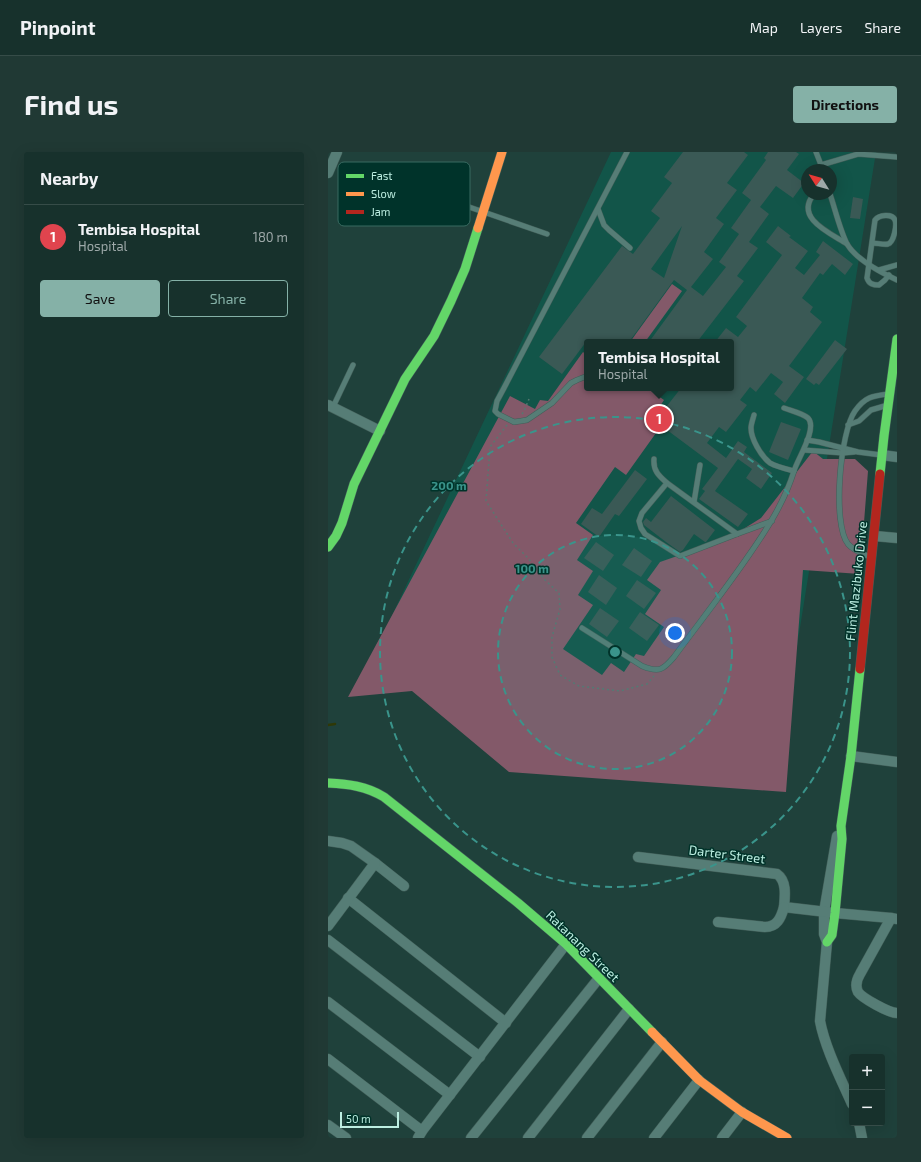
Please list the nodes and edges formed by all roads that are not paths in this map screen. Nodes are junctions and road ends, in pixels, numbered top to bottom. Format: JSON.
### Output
{"nodes":[{"id":1,"x":337,"y":152,"type":"edge"},
{"id":2,"x":499,"y":152,"type":"edge"},
{"id":3,"x":502,"y":152,"type":"edge"},
{"id":4,"x":627,"y":152,"type":"edge"},
{"id":5,"x":816,"y":152,"type":"edge"},
{"id":6,"x":859,"y":153,"type":"edge"},
{"id":7,"x":897,"y":157,"type":"edge"},
{"id":8,"x":500,"y":163,"type":"junction"},
{"id":9,"x":821,"y":164,"type":"edge"},
{"id":10,"x":830,"y":164,"type":"edge"},
{"id":11,"x":328,"y":173,"type":"edge"},
{"id":12,"x":811,"y":200,"type":"edge"},
{"id":13,"x":832,"y":200,"type":"edge"},
{"id":14,"x":470,"y":207,"type":"edge"},
{"id":15,"x":598,"y":209,"type":"junction"},
{"id":16,"x":484,"y":211,"type":"junction"},
{"id":17,"x":548,"y":234,"type":"dead end"},
{"id":18,"x":872,"y":243,"type":"junction"},
{"id":19,"x":848,"y":245,"type":"junction"},
{"id":20,"x":630,"y":248,"type":"dead end"},
{"id":21,"x":870,"y":264,"type":"junction"},
{"id":22,"x":897,"y":265,"type":"edge"},
{"id":23,"x":879,"y":270,"type":"junction"},
{"id":24,"x":889,"y":276,"type":"junction"},
{"id":25,"x":897,"y":280,"type":"edge"},
{"id":26,"x":897,"y":339,"type":"edge"},
{"id":27,"x":353,"y":365,"type":"dead end"},
{"id":28,"x":895,"y":373,"type":"edge"},
{"id":29,"x":584,"y":377,"type":"edge"},
{"id":30,"x":889,"y":394,"type":"junction"},
{"id":31,"x":888,"y":405,"type":"junction"},
{"id":32,"x":330,"y":406,"type":"edge"},
{"id":33,"x":784,"y":408,"type":"dead end"},
{"id":34,"x":754,"y":416,"type":"dead end"},
{"id":35,"x":848,"y":425,"type":"junction"},
{"id":36,"x":380,"y":431,"type":"junction"},
{"id":37,"x":807,"y":440,"type":"junction"},
{"id":38,"x":844,"y":448,"type":"junction"},
{"id":39,"x":804,"y":450,"type":"junction"},
{"id":40,"x":858,"y":452,"type":"junction"},
{"id":41,"x":842,"y":454,"type":"junction"},
{"id":42,"x":882,"y":455,"type":"junction"},
{"id":43,"x":897,"y":457,"type":"edge"},
{"id":44,"x":654,"y":460,"type":"dead end"},
{"id":45,"x":700,"y":466,"type":"dead end"},
{"id":46,"x":794,"y":471,"type":"junction"},
{"id":47,"x":667,"y":483,"type":"junction"},
{"id":48,"x":694,"y":502,"type":"junction"},
{"id":49,"x":772,"y":522,"type":"junction"},
{"id":50,"x":737,"y":534,"type":"junction"},
{"id":51,"x":875,"y":536,"type":"junction"},
{"id":52,"x":897,"y":538,"type":"edge"},
{"id":53,"x":328,"y":547,"type":"edge"},
{"id":54,"x":872,"y":558,"type":"junction"},
{"id":55,"x":582,"y":628,"type":"dead end"},
{"id":56,"x":850,"y":756,"type":"junction"},
{"id":57,"x":897,"y":762,"type":"edge"},
{"id":58,"x":328,"y":783,"type":"edge"},
{"id":59,"x":841,"y":826,"type":"joint"},
{"id":60,"x":328,"y":841,"type":"edge"},
{"id":61,"x":638,"y":857,"type":"dead end"},
{"id":62,"x":375,"y":863,"type":"junction"},
{"id":63,"x":404,"y":886,"type":"dead end"},
{"id":64,"x":348,"y":898,"type":"junction"},
{"id":65,"x":784,"y":907,"type":"junction"},
{"id":66,"x":829,"y":912,"type":"junction"},
{"id":67,"x":894,"y":918,"type":"edge"},
{"id":68,"x":718,"y":922,"type":"dead end"},
{"id":69,"x":328,"y":926,"type":"edge"},
{"id":70,"x":328,"y":940,"type":"edge"},
{"id":71,"x":566,"y":944,"type":"junction"},
{"id":72,"x":599,"y":978,"type":"junction"},
{"id":73,"x":328,"y":1002,"type":"edge"},
{"id":74,"x":629,"y":1009,"type":"junction"},
{"id":75,"x":897,"y":1013,"type":"edge"},
{"id":76,"x":506,"y":1023,"type":"junction"},
{"id":77,"x":662,"y":1042,"type":"junction"},
{"id":78,"x":480,"y":1057,"type":"junction"},
{"id":79,"x":328,"y":1059,"type":"edge"},
{"id":80,"x":699,"y":1080,"type":"junction"},
{"id":81,"x":450,"y":1096,"type":"junction"},
{"id":82,"x":849,"y":1097,"type":"edge"},
{"id":83,"x":742,"y":1112,"type":"junction"},
{"id":84,"x":328,"y":1125,"type":"edge"},
{"id":85,"x":860,"y":1126,"type":"edge"},
{"id":86,"x":420,"y":1134,"type":"edge"},
{"id":87,"x":346,"y":1138,"type":"edge"},
{"id":88,"x":471,"y":1138,"type":"edge"},
{"id":89,"x":528,"y":1138,"type":"edge"},
{"id":90,"x":587,"y":1138,"type":"edge"},
{"id":91,"x":654,"y":1138,"type":"edge"},
{"id":92,"x":722,"y":1138,"type":"edge"},
{"id":93,"x":787,"y":1138,"type":"edge"},
{"id":94,"x":862,"y":1138,"type":"edge"}],
"edges":[{"from":1,"to":11,"type":"street"},
{"from":2,"to":8,"type":"street"},
{"from":3,"to":8,"type":"street"},
{"from":4,"to":15,"type":"lane"},
{"from":5,"to":9,"type":"lane"},
{"from":6,"to":7,"type":"lane"},
{"from":6,"to":10,"type":"lane"},
{"from":8,"to":16,"type":"street"},
{"from":12,"to":19,"type":"lane"},
{"from":13,"to":19,"type":"lane"},
{"from":14,"to":16,"type":"lane"},
{"from":15,"to":20,"type":"lane"},
{"from":15,"to":29,"type":"lane"},
{"from":16,"to":17,"type":"lane"},
{"from":16,"to":36,"type":"street"},
{"from":18,"to":18,"type":"lane"},
{"from":18,"to":21,"type":"lane"},
{"from":19,"to":21,"type":"lane"},
{"from":21,"to":23,"type":"lane"},
{"from":21,"to":24,"type":"lane"},
{"from":22,"to":23,"type":"lane"},
{"from":23,"to":24,"type":"lane"},
{"from":24,"to":25,"type":"lane"},
{"from":26,"to":28,"type":"street","name":"Flint Mazibuko Drive"},
{"from":27,"to":32,"type":"lane"},
{"from":28,"to":30,"type":"street","name":"Flint Mazibuko Drive"},
{"from":30,"to":31,"type":"street","name":"Flint Mazibuko Drive"},
{"from":30,"to":35,"type":"lane"},
{"from":31,"to":35,"type":"lane"},
{"from":31,"to":42,"type":"street","name":"Flint Mazibuko Drive"},
{"from":32,"to":36,"type":"street"},
{"from":33,"to":37,"type":"lane"},
{"from":34,"to":46,"type":"lane"},
{"from":35,"to":38,"type":"lane"},
{"from":36,"to":53,"type":"street"},
{"from":37,"to":38,"type":"lane"},
{"from":37,"to":39,"type":"lane"},
{"from":38,"to":40,"type":"lane"},
{"from":38,"to":41,"type":"lane"},
{"from":39,"to":41,"type":"lane"},
{"from":39,"to":46,"type":"lane"},
{"from":40,"to":41,"type":"lane"},
{"from":40,"to":42,"type":"lane"},
{"from":41,"to":54,"type":"lane"},
{"from":42,"to":43,"type":"street"},
{"from":42,"to":51,"type":"street","name":"Flint Mazibuko Drive"},
{"from":44,"to":47,"type":"lane"},
{"from":45,"to":48,"type":"lane"},
{"from":46,"to":49,"type":"lane"},
{"from":47,"to":48,"type":"lane"},
{"from":47,"to":50,"type":"lane"},
{"from":48,"to":50,"type":"lane"},
{"from":49,"to":50,"type":"lane"},
{"from":49,"to":55,"type":"lane"},
{"from":51,"to":52,"type":"street"},
{"from":51,"to":54,"type":"street","name":"Flint Mazibuko Drive"},
{"from":54,"to":56,"type":"street","name":"Flint Mazibuko Drive"},
{"from":56,"to":57,"type":"street"},
{"from":56,"to":59,"type":"street","name":"Flint Mazibuko Drive"},
{"from":58,"to":71,"type":"street","name":"Ratanang Street"},
{"from":59,"to":66,"type":"street","name":"Flint Mazibuko Drive"},
{"from":60,"to":62,"type":"street"},
{"from":61,"to":65,"type":"street","name":"Darter Street"},
{"from":62,"to":63,"type":"street"},
{"from":62,"to":64,"type":"street"},
{"from":64,"to":69,"type":"street"},
{"from":64,"to":76,"type":"street"},
{"from":65,"to":66,"type":"street"},
{"from":65,"to":68,"type":"street","name":"Darter Street"},
{"from":66,"to":67,"type":"street"},
{"from":66,"to":82,"type":"street","name":"Flint Mazibuko Drive"},
{"from":67,"to":75,"type":"street"},
{"from":70,"to":78,"type":"street"},
{"from":71,"to":72,"type":"street","name":"Ratanang Street"},
{"from":71,"to":76,"type":"street"},
{"from":72,"to":74,"type":"street","name":"Ratanang Street"},
{"from":72,"to":88,"type":"street"},
{"from":73,"to":81,"type":"street"},
{"from":74,"to":77,"type":"street","name":"Ratanang Street"},
{"from":74,"to":89,"type":"street"},
{"from":76,"to":78,"type":"street"},
{"from":77,"to":80,"type":"street","name":"Ratanang Street"},
{"from":77,"to":90,"type":"street"},
{"from":78,"to":81,"type":"street"},
{"from":79,"to":86,"type":"street"},
{"from":80,"to":83,"type":"street","name":"Ratanang Street"},
{"from":80,"to":91,"type":"street"},
{"from":81,"to":86,"type":"street"},
{"from":83,"to":92,"type":"street"},
{"from":83,"to":93,"type":"street","name":"Ratanang Street"},
{"from":84,"to":87,"type":"street"},
{"from":85,"to":94,"type":"street"}]}
